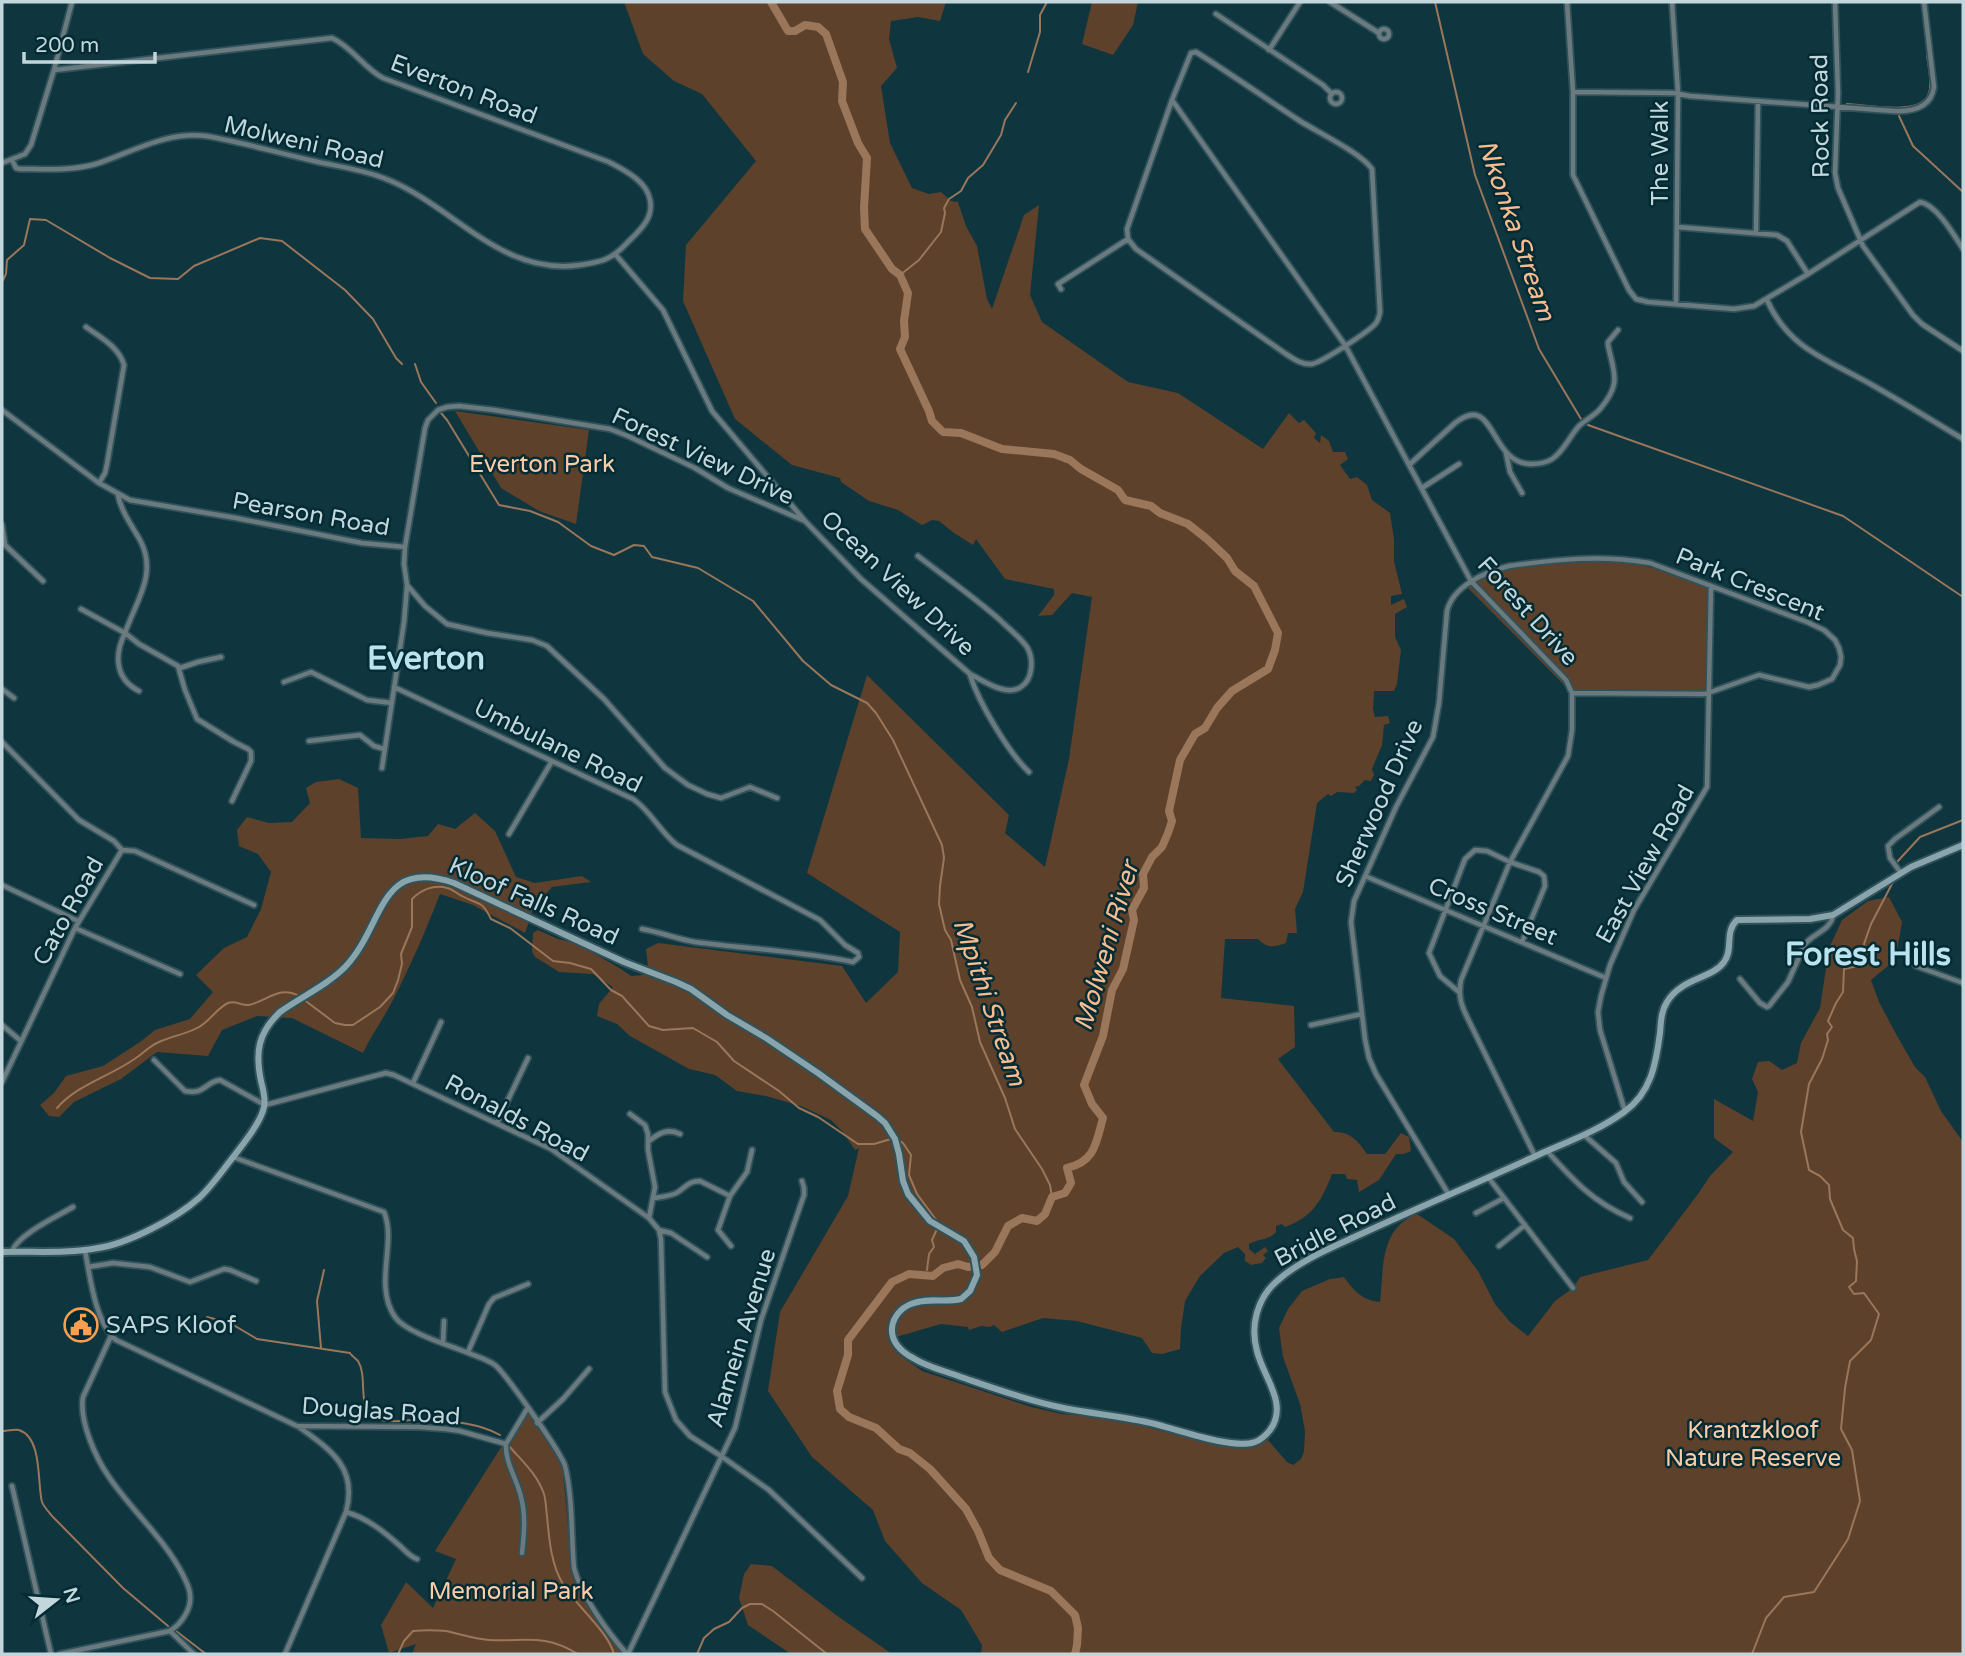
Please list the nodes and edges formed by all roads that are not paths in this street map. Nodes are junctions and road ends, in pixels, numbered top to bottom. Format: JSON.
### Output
{"nodes":[{"id":1,"x":72,"y":2,"type":"edge"},
{"id":2,"x":1300,"y":2,"type":"edge"},
{"id":3,"x":1330,"y":2,"type":"edge"},
{"id":4,"x":1567,"y":2,"type":"edge"},
{"id":5,"x":1672,"y":2,"type":"edge"},
{"id":6,"x":1835,"y":2,"type":"edge"},
{"id":7,"x":1924,"y":2,"type":"edge"},
{"id":8,"x":1216,"y":14,"type":"dead end"},
{"id":9,"x":1380,"y":33,"type":"dead end"},
{"id":10,"x":1269,"y":50,"type":"junction"},
{"id":11,"x":54,"y":70,"type":"junction"},
{"id":12,"x":1573,"y":92,"type":"junction"},
{"id":13,"x":1332,"y":93,"type":"dead end"},
{"id":14,"x":1678,"y":93,"type":"junction"},
{"id":15,"x":1172,"y":100,"type":"junction"},
{"id":16,"x":1758,"y":101,"type":"junction"},
{"id":17,"x":1837,"y":107,"type":"junction"},
{"id":18,"x":12,"y":160,"type":"junction"},
{"id":19,"x":2,"y":163,"type":"edge"},
{"id":20,"x":1677,"y":227,"type":"junction"},
{"id":21,"x":1756,"y":233,"type":"junction"},
{"id":22,"x":1128,"y":239,"type":"junction"},
{"id":23,"x":1860,"y":240,"type":"junction"},
{"id":24,"x":1963,"y":249,"type":"edge"},
{"id":25,"x":616,"y":255,"type":"junction"},
{"id":26,"x":1808,"y":274,"type":"junction"},
{"id":27,"x":1060,"y":289,"type":"dead end"},
{"id":28,"x":1767,"y":300,"type":"junction"},
{"id":29,"x":1676,"y":304,"type":"junction"},
{"id":30,"x":86,"y":327,"type":"dead end"},
{"id":31,"x":1618,"y":330,"type":"dead end"},
{"id":32,"x":1345,"y":345,"type":"junction"},
{"id":33,"x":1963,"y":351,"type":"edge"},
{"id":34,"x":2,"y":410,"type":"edge"},
{"id":35,"x":1963,"y":439,"type":"edge"},
{"id":36,"x":1506,"y":453,"type":"junction"},
{"id":37,"x":1459,"y":464,"type":"dead end"},
{"id":38,"x":1409,"y":465,"type":"junction"},
{"id":39,"x":99,"y":483,"type":"junction"},
{"id":40,"x":1422,"y":488,"type":"junction"},
{"id":41,"x":1522,"y":493,"type":"dead end"},
{"id":42,"x":118,"y":495,"type":"junction"},
{"id":43,"x":805,"y":521,"type":"junction"},
{"id":44,"x":2,"y":525,"type":"edge"},
{"id":45,"x":405,"y":547,"type":"junction"},
{"id":46,"x":918,"y":555,"type":"dead end"},
{"id":47,"x":43,"y":581,"type":"dead end"},
{"id":48,"x":1471,"y":581,"type":"junction"},
{"id":49,"x":407,"y":585,"type":"junction"},
{"id":50,"x":1711,"y":586,"type":"junction"},
{"id":51,"x":81,"y":609,"type":"dead end"},
{"id":52,"x":125,"y":633,"type":"junction"},
{"id":53,"x":221,"y":657,"type":"dead end"},
{"id":54,"x":180,"y":668,"type":"junction"},
{"id":55,"x":970,"y":674,"type":"junction"},
{"id":56,"x":284,"y":682,"type":"dead end"},
{"id":57,"x":394,"y":687,"type":"junction"},
{"id":58,"x":2,"y":689,"type":"edge"},
{"id":59,"x":139,"y":691,"type":"dead end"},
{"id":60,"x":1572,"y":693,"type":"junction"},
{"id":61,"x":1709,"y":693,"type":"junction"},
{"id":62,"x":14,"y":698,"type":"dead end"},
{"id":63,"x":392,"y":704,"type":"junction"},
{"id":64,"x":309,"y":741,"type":"dead end"},
{"id":65,"x":2,"y":742,"type":"edge"},
{"id":66,"x":384,"y":750,"type":"junction"},
{"id":67,"x":552,"y":761,"type":"junction"},
{"id":68,"x":382,"y":768,"type":"dead end"},
{"id":69,"x":1029,"y":772,"type":"dead end"},
{"id":70,"x":777,"y":798,"type":"dead end"},
{"id":71,"x":232,"y":801,"type":"dead end"},
{"id":72,"x":1939,"y":807,"type":"dead end"},
{"id":73,"x":509,"y":834,"type":"dead end"},
{"id":74,"x":1963,"y":845,"type":"edge"},
{"id":75,"x":122,"y":850,"type":"junction"},
{"id":76,"x":1510,"y":862,"type":"junction"},
{"id":77,"x":1901,"y":873,"type":"junction"},
{"id":78,"x":1365,"y":876,"type":"junction"},
{"id":79,"x":2,"y":885,"type":"edge"},
{"id":80,"x":254,"y":905,"type":"dead end"},
{"id":81,"x":1444,"y":910,"type":"junction"},
{"id":82,"x":1833,"y":915,"type":"junction"},
{"id":83,"x":78,"y":922,"type":"junction"},
{"id":84,"x":1483,"y":926,"type":"junction"},
{"id":85,"x":75,"y":928,"type":"junction"},
{"id":86,"x":642,"y":929,"type":"dead end"},
{"id":87,"x":1522,"y":942,"type":"junction"},
{"id":88,"x":1912,"y":956,"type":"dead end"},
{"id":89,"x":180,"y":974,"type":"dead end"},
{"id":90,"x":1606,"y":978,"type":"junction"},
{"id":91,"x":1740,"y":979,"type":"dead end"},
{"id":92,"x":1963,"y":983,"type":"edge"},
{"id":93,"x":1458,"y":992,"type":"junction"},
{"id":94,"x":1362,"y":1014,"type":"junction"},
{"id":95,"x":441,"y":1022,"type":"dead end"},
{"id":96,"x":2,"y":1025,"type":"edge"},
{"id":97,"x":1311,"y":1025,"type":"dead end"},
{"id":98,"x":21,"y":1041,"type":"junction"},
{"id":99,"x":528,"y":1058,"type":"dead end"},
{"id":100,"x":154,"y":1059,"type":"dead end"},
{"id":101,"x":2,"y":1082,"type":"edge"},
{"id":102,"x":413,"y":1083,"type":"junction"},
{"id":103,"x":265,"y":1105,"type":"junction"},
{"id":104,"x":1625,"y":1112,"type":"junction"},
{"id":105,"x":631,"y":1114,"type":"dead end"},
{"id":106,"x":497,"y":1123,"type":"junction"},
{"id":107,"x":680,"y":1134,"type":"dead end"},
{"id":108,"x":1584,"y":1134,"type":"junction"},
{"id":109,"x":648,"y":1141,"type":"junction"},
{"id":110,"x":752,"y":1150,"type":"dead end"},
{"id":111,"x":1547,"y":1151,"type":"junction"},
{"id":112,"x":1535,"y":1156,"type":"junction"},
{"id":113,"x":233,"y":1157,"type":"junction"},
{"id":114,"x":1488,"y":1177,"type":"junction"},
{"id":115,"x":802,"y":1181,"type":"dead end"},
{"id":116,"x":1449,"y":1195,"type":"junction"},
{"id":117,"x":730,"y":1196,"type":"junction"},
{"id":118,"x":654,"y":1198,"type":"junction"},
{"id":119,"x":1504,"y":1198,"type":"junction"},
{"id":120,"x":1642,"y":1202,"type":"dead end"},
{"id":121,"x":73,"y":1208,"type":"dead end"},
{"id":122,"x":1476,"y":1213,"type":"dead end"},
{"id":123,"x":649,"y":1218,"type":"junction"},
{"id":124,"x":1630,"y":1218,"type":"dead end"},
{"id":125,"x":1525,"y":1225,"type":"junction"},
{"id":126,"x":659,"y":1230,"type":"junction"},
{"id":127,"x":731,"y":1246,"type":"dead end"},
{"id":128,"x":968,"y":1246,"type":"joint"},
{"id":129,"x":1499,"y":1247,"type":"dead end"},
{"id":130,"x":85,"y":1250,"type":"junction"},
{"id":131,"x":12,"y":1251,"type":"junction"},
{"id":132,"x":2,"y":1252,"type":"edge"},
{"id":133,"x":707,"y":1257,"type":"dead end"},
{"id":134,"x":88,"y":1267,"type":"junction"},
{"id":135,"x":256,"y":1281,"type":"dead end"},
{"id":136,"x":528,"y":1284,"type":"dead end"},
{"id":137,"x":1573,"y":1287,"type":"dead end"},
{"id":138,"x":444,"y":1321,"type":"dead end"},
{"id":139,"x":111,"y":1336,"type":"junction"},
{"id":140,"x":443,"y":1342,"type":"junction"},
{"id":141,"x":468,"y":1352,"type":"junction"},
{"id":142,"x":589,"y":1369,"type":"dead end"},
{"id":143,"x":527,"y":1409,"type":"junction"},
{"id":144,"x":537,"y":1423,"type":"junction"},
{"id":145,"x":297,"y":1426,"type":"junction"},
{"id":146,"x":506,"y":1444,"type":"junction"},
{"id":147,"x":721,"y":1456,"type":"junction"},
{"id":148,"x":12,"y":1486,"type":"dead end"},
{"id":149,"x":346,"y":1512,"type":"junction"},
{"id":150,"x":522,"y":1553,"type":"dead end"},
{"id":151,"x":417,"y":1559,"type":"dead end"},
{"id":152,"x":862,"y":1578,"type":"dead end"},
{"id":153,"x":170,"y":1631,"type":"junction"},
{"id":154,"x":51,"y":1654,"type":"edge"},
{"id":155,"x":60,"y":1654,"type":"edge"},
{"id":156,"x":194,"y":1654,"type":"edge"},
{"id":157,"x":285,"y":1654,"type":"edge"},
{"id":158,"x":627,"y":1654,"type":"edge"}],
"edges":[{"from":1,"to":11,"type":"street"},
{"from":2,"to":10,"type":"street"},
{"from":3,"to":9,"type":"street"},
{"from":4,"to":12,"type":"street"},
{"from":5,"to":14,"type":"street","name":"The Walk"},
{"from":6,"to":17,"type":"street","name":"Rock Road"},
{"from":7,"to":17,"type":"street"},
{"from":8,"to":10,"type":"street"},
{"from":10,"to":13,"type":"street"},
{"from":11,"to":18,"type":"street"},
{"from":11,"to":25,"type":"street","name":"Everton Road"},
{"from":12,"to":14,"type":"street"},
{"from":12,"to":29,"type":"street"},
{"from":14,"to":16,"type":"street"},
{"from":14,"to":20,"type":"street","name":"The Walk"},
{"from":15,"to":22,"type":"street"},
{"from":15,"to":32,"type":"street","name":"Forest Drive"},
{"from":15,"to":32,"type":"street"},
{"from":16,"to":17,"type":"street"},
{"from":16,"to":21,"type":"street"},
{"from":17,"to":23,"type":"street","name":"Rock Road"},
{"from":18,"to":19,"type":"street"},
{"from":18,"to":25,"type":"street","name":"Molweni Road"},
{"from":20,"to":21,"type":"street"},
{"from":20,"to":29,"type":"street","name":"The Walk"},
{"from":21,"to":26,"type":"street"},
{"from":22,"to":27,"type":"street"},
{"from":22,"to":32,"type":"street"},
{"from":23,"to":24,"type":"street"},
{"from":23,"to":26,"type":"street"},
{"from":23,"to":33,"type":"street","name":"Rock Road"},
{"from":25,"to":43,"type":"street","name":"Ocean View Drive"},
{"from":26,"to":28,"type":"street"},
{"from":28,"to":29,"type":"street"},
{"from":28,"to":35,"type":"street"},
{"from":30,"to":39,"type":"street"},
{"from":31,"to":36,"type":"street"},
{"from":32,"to":38,"type":"street","name":"Forest Drive"},
{"from":34,"to":39,"type":"street","name":"Pearson Road"},
{"from":36,"to":38,"type":"street"},
{"from":36,"to":41,"type":"street"},
{"from":37,"to":40,"type":"street"},
{"from":38,"to":40,"type":"street","name":"Forest Drive"},
{"from":39,"to":42,"type":"street","name":"Pearson Road"},
{"from":40,"to":48,"type":"street","name":"Forest Drive"},
{"from":42,"to":45,"type":"street","name":"Pearson Road"},
{"from":42,"to":52,"type":"street"},
{"from":43,"to":45,"type":"street","name":"Forest View Drive"},
{"from":43,"to":55,"type":"street","name":"Ocean View Drive"},
{"from":44,"to":47,"type":"street"},
{"from":45,"to":49,"type":"street","name":"Pearson Road"},
{"from":46,"to":55,"type":"street","name":"Ocean View Drive"},
{"from":48,"to":50,"type":"street","name":"Park Crescent"},
{"from":48,"to":60,"type":"street","name":"Forest Drive"},
{"from":48,"to":78,"type":"street","name":"Sherwood Drive"},
{"from":49,"to":57,"type":"street","name":"Pearson Road"},
{"from":49,"to":70,"type":"street"},
{"from":50,"to":61,"type":"street","name":"East View Road"},
{"from":50,"to":61,"type":"street","name":"Park Crescent"},
{"from":51,"to":52,"type":"street"},
{"from":52,"to":54,"type":"street"},
{"from":52,"to":59,"type":"street"},
{"from":53,"to":54,"type":"street"},
{"from":54,"to":71,"type":"street"},
{"from":55,"to":69,"type":"street"},
{"from":56,"to":63,"type":"street"},
{"from":57,"to":63,"type":"street","name":"Pearson Road"},
{"from":57,"to":67,"type":"street","name":"Umbulane Road"},
{"from":58,"to":62,"type":"street"},
{"from":60,"to":61,"type":"street","name":"Park Crescent"},
{"from":60,"to":76,"type":"street","name":"Forest Drive"},
{"from":61,"to":90,"type":"street","name":"East View Road"},
{"from":63,"to":66,"type":"street","name":"Pearson Road"},
{"from":64,"to":66,"type":"street"},
{"from":65,"to":75,"type":"street"},
{"from":66,"to":68,"type":"street","name":"Pearson Road"},
{"from":67,"to":73,"type":"street"},
{"from":67,"to":86,"type":"street","name":"Umbulane Road"},
{"from":72,"to":77,"type":"street"},
{"from":74,"to":77,"type":"main road","name":"Bridle Road"},
{"from":75,"to":80,"type":"street","name":"Cato Road"},
{"from":75,"to":83,"type":"street","name":"Cato Road"},
{"from":76,"to":81,"type":"street"},
{"from":76,"to":84,"type":"street","name":"Forest Drive"},
{"from":76,"to":87,"type":"street"},
{"from":77,"to":82,"type":"main road","name":"Bridle Road"},
{"from":78,"to":81,"type":"street","name":"Cross Street"},
{"from":78,"to":94,"type":"street","name":"Sherwood Drive"},
{"from":79,"to":83,"type":"street"},
{"from":81,"to":84,"type":"street","name":"Cross Street"},
{"from":81,"to":93,"type":"street"},
{"from":82,"to":91,"type":"street"},
{"from":82,"to":104,"type":"main road","name":"Bridle Road"},
{"from":83,"to":85,"type":"street","name":"Cato Road"},
{"from":84,"to":87,"type":"street","name":"Cross Street"},
{"from":84,"to":93,"type":"street","name":"Forest Drive"},
{"from":85,"to":89,"type":"street"},
{"from":85,"to":98,"type":"street","name":"Cato Road"},
{"from":87,"to":90,"type":"street","name":"Cross Street"},
{"from":88,"to":92,"type":"street"},
{"from":90,"to":104,"type":"street","name":"East View Road"},
{"from":93,"to":112,"type":"street"},
{"from":94,"to":97,"type":"street"},
{"from":94,"to":116,"type":"street","name":"Sherwood Drive"},
{"from":95,"to":102,"type":"street"},
{"from":96,"to":98,"type":"street"},
{"from":98,"to":101,"type":"street","name":"Cato Road"},
{"from":99,"to":106,"type":"street"},
{"from":100,"to":103,"type":"street"},
{"from":102,"to":103,"type":"street","name":"Ronalds Road"},
{"from":102,"to":106,"type":"street","name":"Ronalds Road"},
{"from":103,"to":113,"type":"main road"},
{"from":103,"to":128,"type":"main road","name":"Kloof Falls Road"},
{"from":104,"to":108,"type":"main road","name":"Bridle Road"},
{"from":105,"to":109,"type":"street"},
{"from":106,"to":123,"type":"street","name":"Ronalds Road"},
{"from":107,"to":109,"type":"street"},
{"from":108,"to":111,"type":"main road","name":"Bridle Road"},
{"from":108,"to":120,"type":"street"},
{"from":109,"to":118,"type":"street"},
{"from":110,"to":117,"type":"street"},
{"from":111,"to":112,"type":"main road","name":"Bridle Road"},
{"from":111,"to":124,"type":"street"},
{"from":112,"to":114,"type":"main road","name":"Bridle Road"},
{"from":113,"to":130,"type":"main road"},
{"from":113,"to":140,"type":"street"},
{"from":114,"to":116,"type":"main road","name":"Bridle Road"},
{"from":114,"to":119,"type":"street"},
{"from":115,"to":147,"type":"street","name":"Alamein Avenue"},
{"from":116,"to":128,"type":"main road","name":"Bridle Road"},
{"from":117,"to":118,"type":"street"},
{"from":117,"to":127,"type":"street"},
{"from":118,"to":123,"type":"street"},
{"from":119,"to":122,"type":"street"},
{"from":119,"to":125,"type":"street"},
{"from":121,"to":131,"type":"street"},
{"from":123,"to":126,"type":"street","name":"Ronalds Road"},
{"from":125,"to":129,"type":"street"},
{"from":125,"to":137,"type":"street"},
{"from":126,"to":133,"type":"street"},
{"from":126,"to":147,"type":"street"},
{"from":130,"to":131,"type":"main road"},
{"from":130,"to":134,"type":"street"},
{"from":131,"to":132,"type":"main road"},
{"from":134,"to":135,"type":"street"},
{"from":134,"to":139,"type":"street"},
{"from":136,"to":141,"type":"street"},
{"from":138,"to":140,"type":"street"},
{"from":139,"to":145,"type":"street","name":"Douglas Road"},
{"from":139,"to":153,"type":"street"},
{"from":140,"to":141,"type":"street"},
{"from":141,"to":143,"type":"street"},
{"from":142,"to":144,"type":"street"},
{"from":143,"to":144,"type":"street"},
{"from":143,"to":146,"type":"street"},
{"from":144,"to":158,"type":"street"},
{"from":145,"to":146,"type":"street","name":"Douglas Road"},
{"from":145,"to":149,"type":"street"},
{"from":146,"to":150,"type":"street"},
{"from":147,"to":152,"type":"street"},
{"from":147,"to":158,"type":"street","name":"Alamein Avenue"},
{"from":148,"to":154,"type":"street"},
{"from":149,"to":151,"type":"street"},
{"from":149,"to":157,"type":"street"},
{"from":153,"to":155,"type":"street"},
{"from":153,"to":156,"type":"street"}]}
